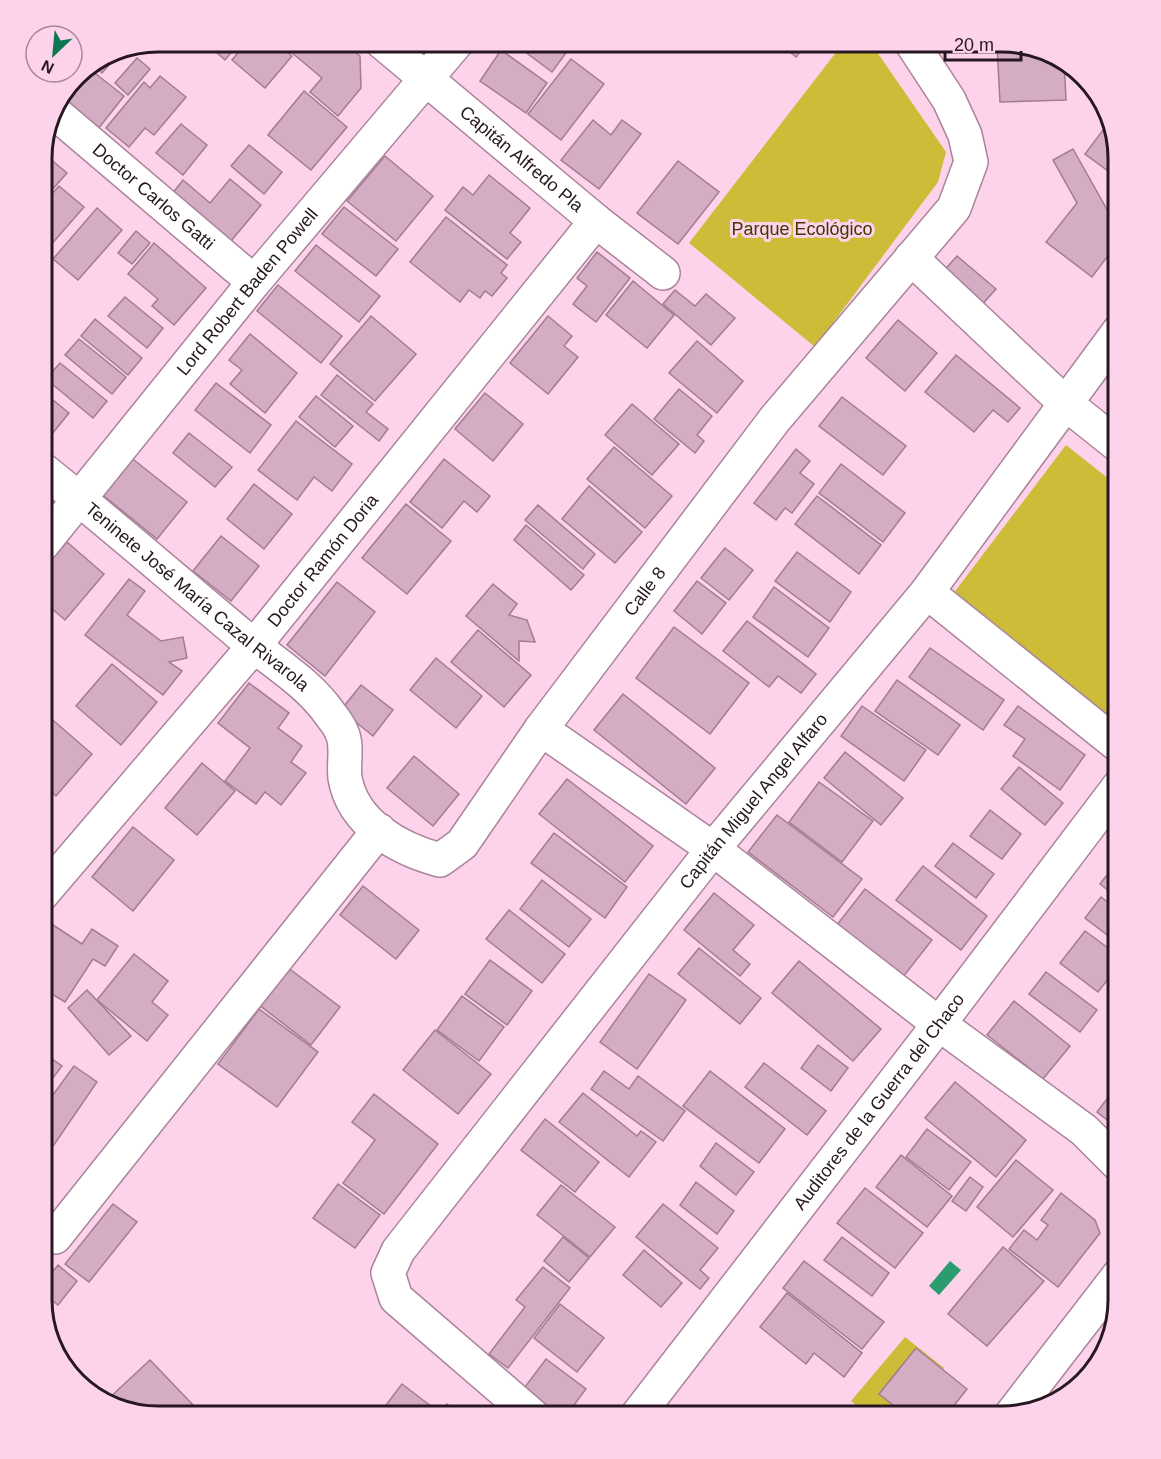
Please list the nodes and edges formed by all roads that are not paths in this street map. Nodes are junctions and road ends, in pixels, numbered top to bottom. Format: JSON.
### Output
{"nodes":[{"id":1,"x":394,"y":52,"type":"edge"},
{"id":2,"x":449,"y":52,"type":"edge"},
{"id":3,"x":918,"y":53,"type":"edge"},
{"id":4,"x":426,"y":81,"type":"junction"},
{"id":5,"x":61,"y":118,"type":"edge"},
{"id":6,"x":596,"y":221,"type":"junction"},
{"id":7,"x":911,"y":258,"type":"junction"},
{"id":8,"x":663,"y":273,"type":"dead end"},
{"id":9,"x":254,"y":282,"type":"junction"},
{"id":10,"x":1108,"y":346,"type":"edge"},
{"id":11,"x":1065,"y":403,"type":"junction"},
{"id":12,"x":1108,"y":437,"type":"edge"},
{"id":13,"x":53,"y":478,"type":"edge"},
{"id":14,"x":79,"y":499,"type":"junction"},
{"id":15,"x":53,"y":532,"type":"edge"},
{"id":16,"x":927,"y":592,"type":"junction"},
{"id":17,"x":254,"y":646,"type":"junction"},
{"id":18,"x":541,"y":729,"type":"junction"},
{"id":19,"x":343,"y":734,"type":"joint"},
{"id":20,"x":1108,"y":737,"type":"edge"},
{"id":21,"x":1108,"y":801,"type":"edge"},
{"id":22,"x":378,"y":830,"type":"junction"},
{"id":23,"x":712,"y":849,"type":"junction"},
{"id":24,"x":52,"y":882,"type":"edge"},
{"id":25,"x":939,"y":1024,"type":"junction"},
{"id":26,"x":1108,"y":1154,"type":"edge"},
{"id":27,"x":55,"y":1237,"type":"dead end"},
{"id":28,"x":1108,"y":1289,"type":"edge"},
{"id":29,"x":521,"y":1406,"type":"edge"},
{"id":30,"x":644,"y":1406,"type":"edge"},
{"id":31,"x":1017,"y":1406,"type":"edge"}],
"edges":[{"from":1,"to":4,"type":"street","name":"Capitán Alfredo Pla"},
{"from":2,"to":4,"type":"street","name":"Lord Robert Baden Powell"},
{"from":3,"to":7,"type":"street","name":"Calle 8"},
{"from":4,"to":6,"type":"street","name":"Capitán Alfredo Pla"},
{"from":4,"to":9,"type":"street","name":"Lord Robert Baden Powell"},
{"from":5,"to":9,"type":"street","name":"Doctor Carlos Gatti"},
{"from":6,"to":8,"type":"street","name":"Capitán Alfredo Pla"},
{"from":6,"to":17,"type":"street","name":"Doctor Ramón Doria"},
{"from":7,"to":11,"type":"street"},
{"from":7,"to":18,"type":"street","name":"Calle 8"},
{"from":9,"to":14,"type":"street","name":"Lord Robert Baden Powell"},
{"from":10,"to":11,"type":"street","name":"Capitán Miguel Angel Alfaro"},
{"from":11,"to":12,"type":"street"},
{"from":11,"to":16,"type":"street","name":"Capitán Miguel Angel Alfaro"},
{"from":13,"to":14,"type":"street","name":"Teninete José María Cazal Rivarola"},
{"from":14,"to":15,"type":"street","name":"Lord Robert Baden Powell"},
{"from":14,"to":17,"type":"street","name":"Teninete José María Cazal Rivarola"},
{"from":16,"to":20,"type":"street"},
{"from":16,"to":23,"type":"street","name":"Capitán Miguel Angel Alfaro"},
{"from":17,"to":19,"type":"street","name":"Teninete José María Cazal Rivarola"},
{"from":17,"to":24,"type":"street","name":"Doctor Ramón Doria"},
{"from":18,"to":22,"type":"street","name":"Calle 8"},
{"from":18,"to":23,"type":"street"},
{"from":19,"to":22,"type":"street","name":"Calle 8"},
{"from":21,"to":25,"type":"street","name":"Auditores de la Guerra del Chaco"},
{"from":22,"to":27,"type":"street"},
{"from":23,"to":25,"type":"street"},
{"from":23,"to":29,"type":"street","name":"Capitán Miguel Angel Alfaro"},
{"from":25,"to":26,"type":"street"},
{"from":25,"to":30,"type":"street","name":"Auditores de la Guerra del Chaco"},
{"from":28,"to":31,"type":"street"}]}
